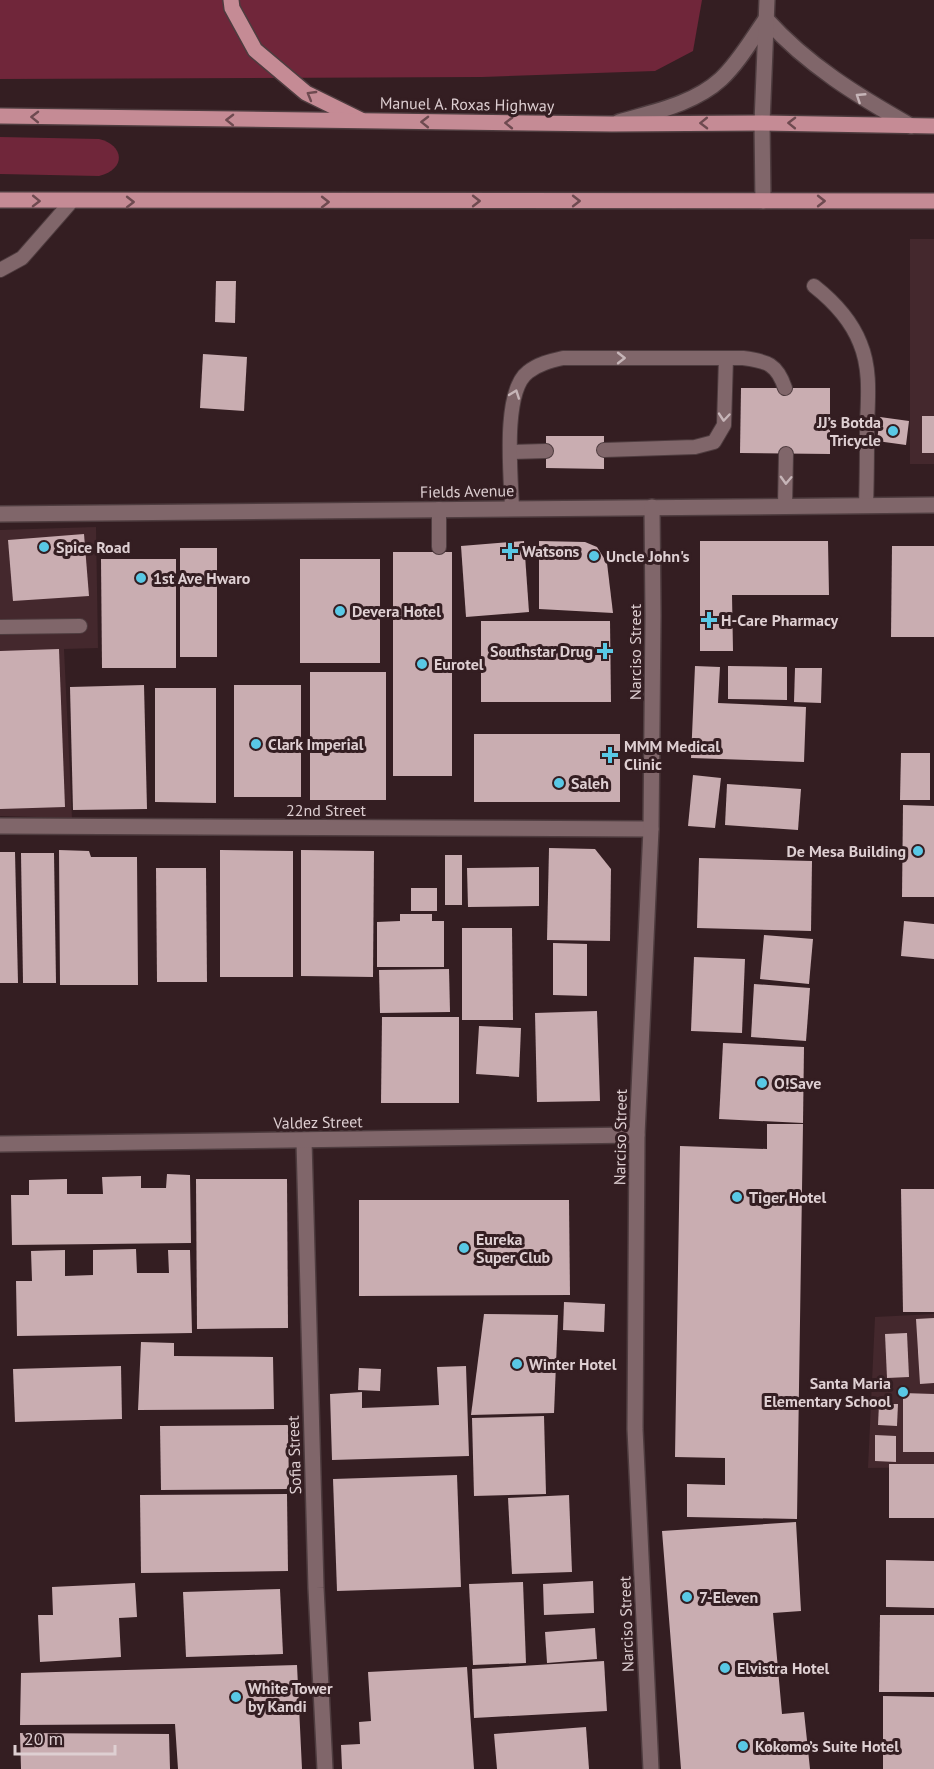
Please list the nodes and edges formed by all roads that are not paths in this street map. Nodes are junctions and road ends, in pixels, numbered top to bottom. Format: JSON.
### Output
{"nodes":[{"id":1,"x":231,"y":0,"type":"edge"},
{"id":2,"x":767,"y":0,"type":"edge"},
{"id":3,"x":766,"y":20,"type":"junction"},
{"id":4,"x":0,"y":116,"type":"edge"},
{"id":5,"x":363,"y":121,"type":"junction"},
{"id":6,"x":762,"y":123,"type":"junction"},
{"id":7,"x":612,"y":124,"type":"junction"},
{"id":8,"x":911,"y":126,"type":"junction"},
{"id":9,"x":934,"y":126,"type":"edge"},
{"id":10,"x":0,"y":201,"type":"edge"},
{"id":11,"x":763,"y":201,"type":"junction"},
{"id":12,"x":934,"y":201,"type":"edge"},
{"id":13,"x":71,"y":202,"type":"junction"},
{"id":14,"x":0,"y":270,"type":"edge"},
{"id":15,"x":814,"y":286,"type":"dead end"},
{"id":16,"x":726,"y":358,"type":"junction"},
{"id":17,"x":785,"y":388,"type":"dead end"},
{"id":18,"x":604,"y":450,"type":"dead end"},
{"id":19,"x":546,"y":451,"type":"dead end"},
{"id":20,"x":511,"y":452,"type":"junction"},
{"id":21,"x":786,"y":454,"type":"dead end"},
{"id":22,"x":866,"y":505,"type":"junction"},
{"id":23,"x":934,"y":505,"type":"edge"},
{"id":24,"x":785,"y":506,"type":"junction"},
{"id":25,"x":652,"y":507,"type":"junction"},
{"id":26,"x":512,"y":508,"type":"junction"},
{"id":27,"x":439,"y":509,"type":"junction"},
{"id":28,"x":0,"y":514,"type":"edge"},
{"id":29,"x":439,"y":547,"type":"dead end"},
{"id":30,"x":80,"y":626,"type":"dead end"},
{"id":31,"x":0,"y":627,"type":"edge"},
{"id":32,"x":0,"y":826,"type":"edge"},
{"id":33,"x":651,"y":829,"type":"junction"},
{"id":34,"x":637,"y":1135,"type":"junction"},
{"id":35,"x":304,"y":1141,"type":"junction"},
{"id":36,"x":0,"y":1144,"type":"edge"},
{"id":37,"x":325,"y":1769,"type":"edge"},
{"id":38,"x":651,"y":1769,"type":"edge"}],
"edges":[{"from":5,"to":1,"type":"main road","one_way":true},
{"from":2,"to":3,"type":"street"},
{"from":3,"to":6,"type":"street"},
{"from":3,"to":7,"type":"street"},
{"from":8,"to":3,"type":"street","one_way":true},
{"from":5,"to":4,"type":"main road","name":"Manuel A. Roxas Highway","one_way":true},
{"from":7,"to":5,"type":"main road","name":"Manuel A. Roxas Highway","one_way":true},
{"from":6,"to":7,"type":"main road","name":"Manuel A. Roxas Highway","one_way":true},
{"from":8,"to":6,"type":"main road","name":"Manuel A. Roxas Highway","one_way":true},
{"from":6,"to":11,"type":"street"},
{"from":8,"to":9,"type":"main road","name":"Manuel A. Roxas Highway"},
{"from":10,"to":13,"type":"main road","one_way":true},
{"from":11,"to":12,"type":"main road","one_way":true},
{"from":13,"to":11,"type":"main road","one_way":true},
{"from":13,"to":14,"type":"lane"},
{"from":15,"to":22,"type":"lane"},
{"from":16,"to":17,"type":"lane"},
{"from":16,"to":18,"type":"lane","one_way":true},
{"from":20,"to":16,"type":"lane","one_way":true},
{"from":19,"to":20,"type":"lane"},
{"from":20,"to":26,"type":"lane"},
{"from":21,"to":24,"type":"lane","one_way":true},
{"from":22,"to":23,"type":"street","name":"Fields Avenue"},
{"from":22,"to":24,"type":"street","name":"Fields Avenue"},
{"from":24,"to":25,"type":"street","name":"Fields Avenue"},
{"from":25,"to":26,"type":"street","name":"Fields Avenue"},
{"from":25,"to":33,"type":"street","name":"Narciso Street"},
{"from":26,"to":27,"type":"street","name":"Fields Avenue"},
{"from":27,"to":28,"type":"street","name":"Fields Avenue"},
{"from":27,"to":29,"type":"lane"},
{"from":30,"to":31,"type":"lane"},
{"from":32,"to":33,"type":"street","name":"22nd Street"},
{"from":33,"to":34,"type":"street","name":"Narciso Street"},
{"from":34,"to":35,"type":"street","name":"Valdez Street"},
{"from":34,"to":38,"type":"street","name":"Narciso Street"},
{"from":35,"to":36,"type":"street","name":"Valdez Street"},
{"from":35,"to":37,"type":"street","name":"Sofia Street"}]}
